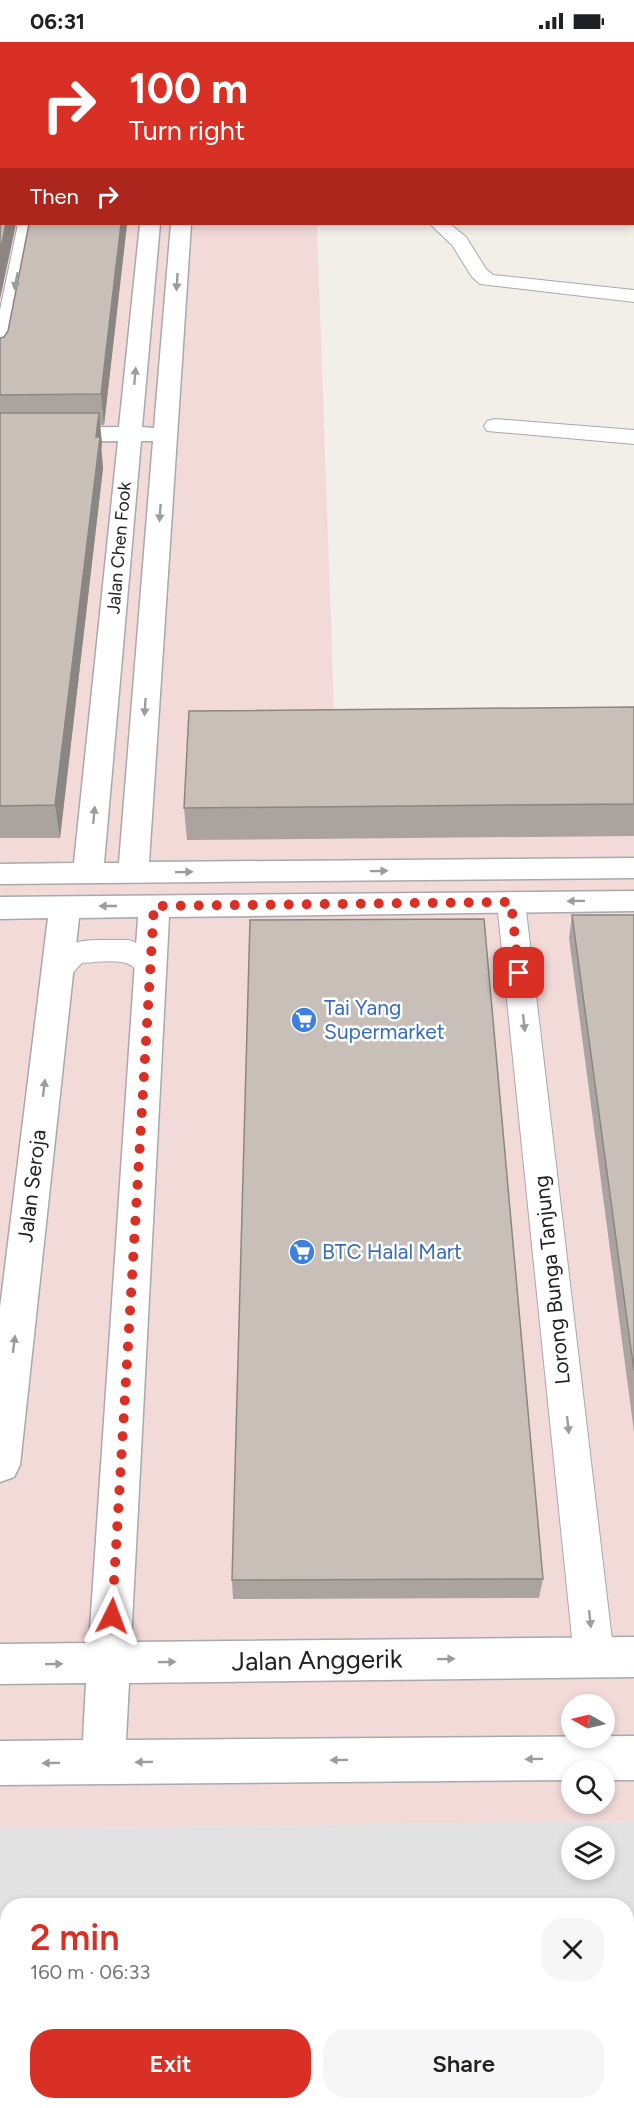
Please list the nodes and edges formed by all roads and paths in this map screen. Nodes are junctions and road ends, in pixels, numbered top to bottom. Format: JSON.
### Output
{"nodes":[{"id":1,"x":27,"y":225,"type":"edge"},
{"id":2,"x":150,"y":225,"type":"edge"},
{"id":3,"x":181,"y":225,"type":"edge"},
{"id":4,"x":440,"y":225,"type":"edge"},
{"id":5,"x":634,"y":296,"type":"edge"},
{"id":6,"x":0,"y":362,"type":"edge"},
{"id":7,"x":495,"y":426,"type":"dead end"},
{"id":8,"x":0,"y":435,"type":"edge"},
{"id":9,"x":634,"y":437,"type":"edge"},
{"id":10,"x":129,"y":444,"type":"junction"},
{"id":11,"x":165,"y":444,"type":"junction"},
{"id":12,"x":0,"y":455,"type":"edge"},
{"id":13,"x":634,"y":868,"type":"edge"},
{"id":14,"x":88,"y":873,"type":"junction"},
{"id":15,"x":133,"y":873,"type":"junction"},
{"id":16,"x":0,"y":874,"type":"edge"},
{"id":17,"x":634,"y":901,"type":"edge"},
{"id":18,"x":511,"y":902,"type":"junction"},
{"id":19,"x":154,"y":906,"type":"junction"},
{"id":20,"x":65,"y":907,"type":"junction"},
{"id":21,"x":0,"y":908,"type":"edge"},
{"id":22,"x":150,"y":964,"type":"junction"},
{"id":23,"x":57,"y":972,"type":"junction"},
{"id":24,"x":0,"y":1465,"type":"edge"},
{"id":25,"x":594,"y":1657,"type":"junction"},
{"id":26,"x":634,"y":1657,"type":"edge"},
{"id":27,"x":109,"y":1663,"type":"junction"},
{"id":28,"x":0,"y":1664,"type":"edge"},
{"id":29,"x":634,"y":1758,"type":"edge"},
{"id":30,"x":103,"y":1762,"type":"junction"},
{"id":31,"x":0,"y":1763,"type":"edge"}],
"edges":[{"from":1,"to":6,"type":"lane","one_way":true},
{"from":10,"to":2,"type":"street","name":"Jalan Chen Fook","one_way":true},
{"from":3,"to":11,"type":"street","name":"Jalan Chen Fook","one_way":true},
{"from":4,"to":5,"type":"lane"},
{"from":7,"to":9,"type":"lane"},
{"from":8,"to":10,"type":"street"},
{"from":10,"to":11,"type":"street"},
{"from":10,"to":12,"type":"street"},
{"from":14,"to":10,"type":"street","name":"Jalan Chen Fook","one_way":true},
{"from":11,"to":15,"type":"street","name":"Jalan Chen Fook","one_way":true},
{"from":15,"to":13,"type":"street","one_way":true},
{"from":14,"to":15,"type":"street"},
{"from":14,"to":16,"type":"street"},
{"from":17,"to":18,"type":"street","one_way":true},
{"from":18,"to":19,"type":"street"},
{"from":18,"to":25,"type":"lane","name":"Lorong Bunga Tanjung","one_way":true},
{"from":19,"to":20,"type":"street","one_way":true},
{"from":19,"to":22,"type":"street"},
{"from":20,"to":21,"type":"street"},
{"from":20,"to":23,"type":"street","name":"Jalan Seroja"},
{"from":22,"to":23,"type":"lane"},
{"from":22,"to":27,"type":"street"},
{"from":24,"to":23,"type":"street","name":"Jalan Seroja","one_way":true},
{"from":25,"to":26,"type":"street","name":"Jalan Anggerik"},
{"from":27,"to":25,"type":"street","name":"Jalan Anggerik","one_way":true},
{"from":28,"to":27,"type":"street","name":"Jalan Anggerik","one_way":true},
{"from":27,"to":30,"type":"street"},
{"from":29,"to":30,"type":"street","one_way":true},
{"from":30,"to":31,"type":"street","one_way":true}]}
